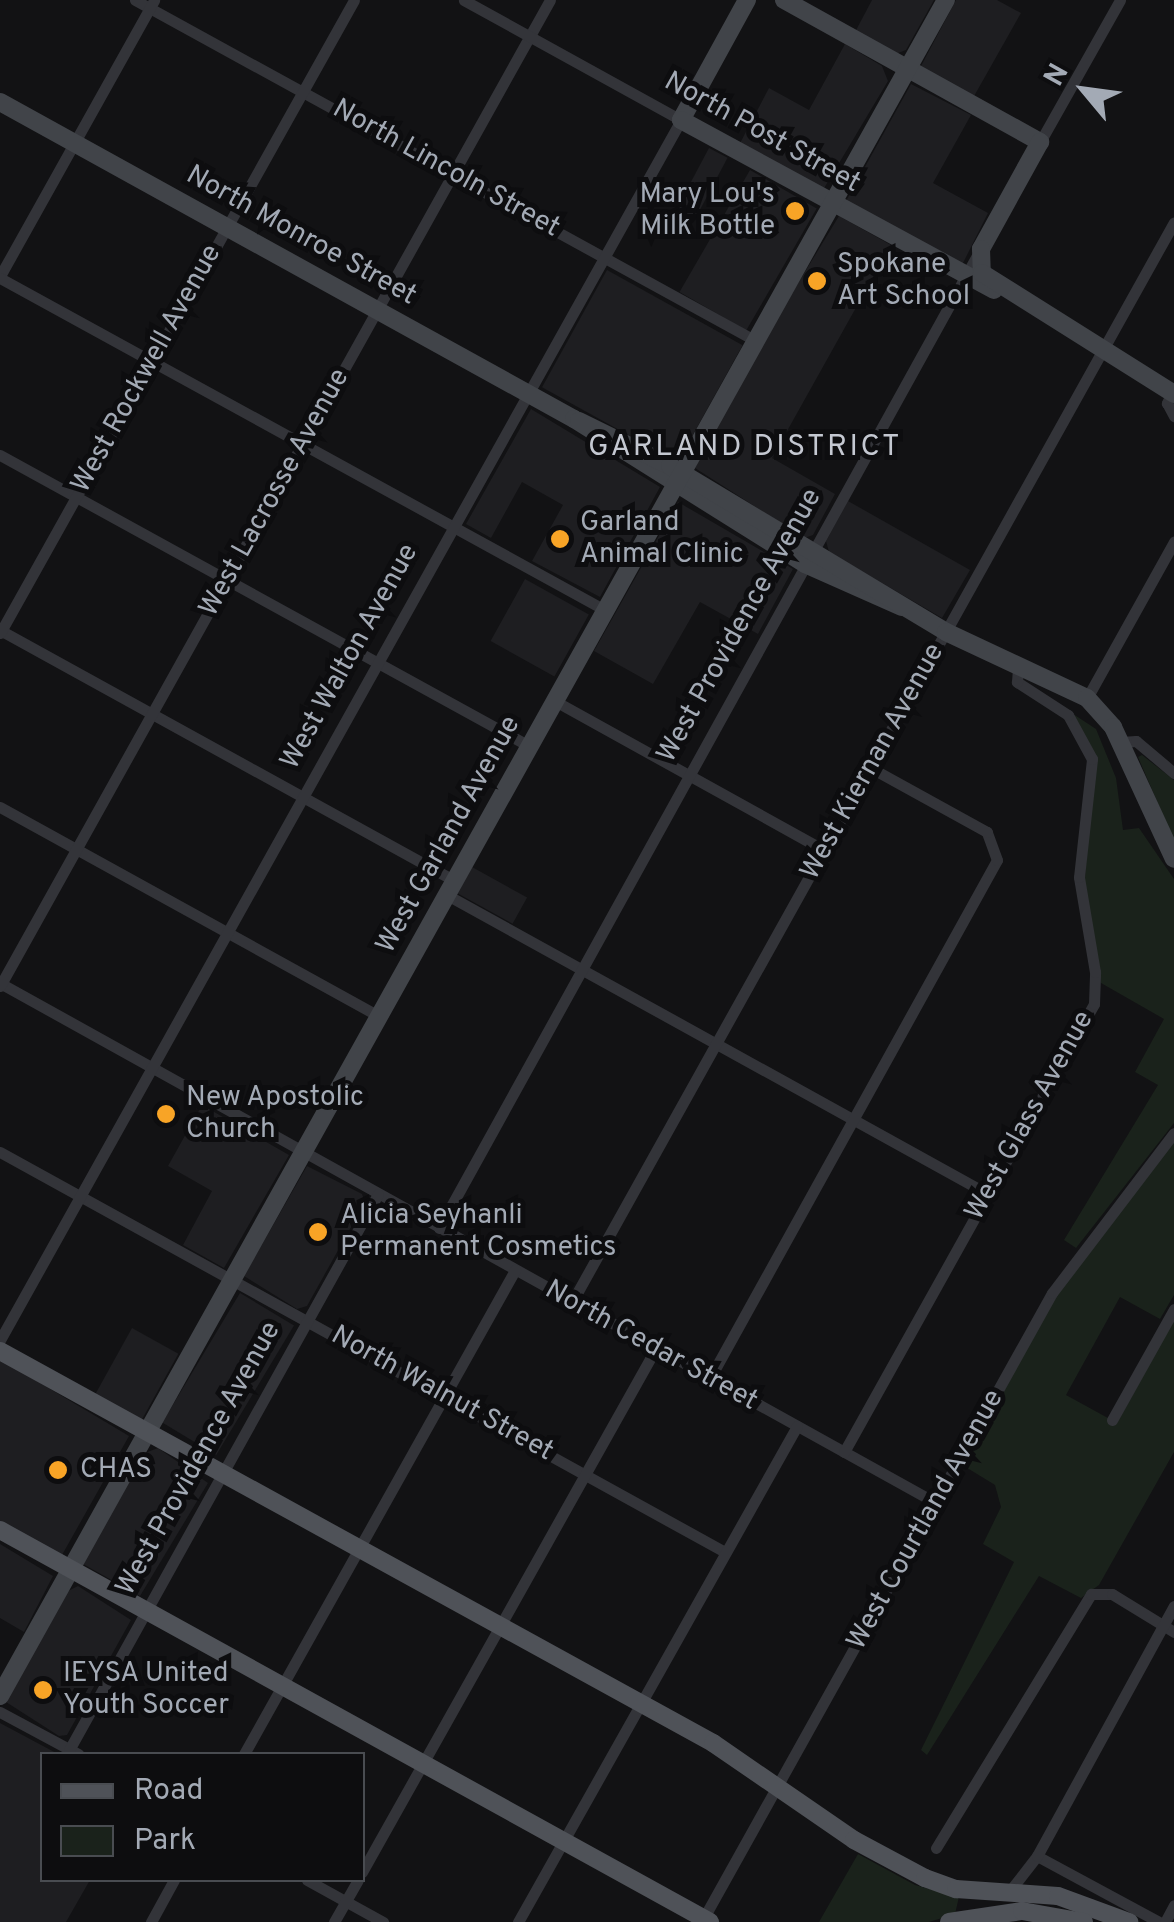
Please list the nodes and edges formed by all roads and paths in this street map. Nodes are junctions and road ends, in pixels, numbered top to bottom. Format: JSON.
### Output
{"nodes":[{"id":1,"x":135,"y":0,"type":"edge"},
{"id":2,"x":354,"y":0,"type":"edge"},
{"id":3,"x":464,"y":0,"type":"edge"},
{"id":4,"x":550,"y":0,"type":"edge"},
{"id":5,"x":747,"y":0,"type":"edge"},
{"id":6,"x":784,"y":0,"type":"edge"},
{"id":7,"x":946,"y":0,"type":"edge"},
{"id":8,"x":1120,"y":0,"type":"edge"},
{"id":9,"x":152,"y":4,"type":"edge"},
{"id":10,"x":530,"y":35,"type":"junction"},
{"id":11,"x":908,"y":69,"type":"junction"},
{"id":12,"x":302,"y":90,"type":"junction"},
{"id":13,"x":0,"y":102,"type":"edge"},
{"id":14,"x":680,"y":120,"type":"junction"},
{"id":15,"x":73,"y":142,"type":"junction"},
{"id":16,"x":1040,"y":142,"type":"junction"},
{"id":17,"x":452,"y":174,"type":"junction"},
{"id":18,"x":833,"y":203,"type":"junction"},
{"id":19,"x":1174,"y":222,"type":"edge"},
{"id":20,"x":226,"y":226,"type":"junction"},
{"id":21,"x":981,"y":249,"type":"junction"},
{"id":22,"x":605,"y":256,"type":"junction"},
{"id":23,"x":0,"y":277,"type":"edge"},
{"id":24,"x":965,"y":277,"type":"junction"},
{"id":25,"x":377,"y":309,"type":"junction"},
{"id":26,"x":1036,"y":309,"type":"junction"},
{"id":27,"x":756,"y":341,"type":"junction"},
{"id":28,"x":1104,"y":348,"type":"junction"},
{"id":29,"x":152,"y":362,"type":"junction"},
{"id":30,"x":1173,"y":391,"type":"edge"},
{"id":31,"x":528,"y":393,"type":"junction"},
{"id":32,"x":1174,"y":416,"type":"edge"},
{"id":33,"x":303,"y":443,"type":"junction"},
{"id":34,"x":0,"y":455,"type":"edge"},
{"id":35,"x":678,"y":480,"type":"junction"},
{"id":36,"x":76,"y":497,"type":"junction"},
{"id":37,"x":454,"y":526,"type":"junction"},
{"id":38,"x":1174,"y":542,"type":"edge"},
{"id":39,"x":809,"y":557,"type":"junction"},
{"id":40,"x":227,"y":580,"type":"junction"},
{"id":41,"x":605,"y":610,"type":"junction"},
{"id":42,"x":0,"y":631,"type":"edge"},
{"id":43,"x":946,"y":632,"type":"junction"},
{"id":44,"x":378,"y":664,"type":"junction"},
{"id":45,"x":1018,"y":666,"type":"junction"},
{"id":46,"x":1087,"y":698,"type":"junction"},
{"id":47,"x":555,"y":701,"type":"junction"},
{"id":48,"x":152,"y":713,"type":"junction"},
{"id":49,"x":1120,"y":742,"type":"junction"},
{"id":50,"x":530,"y":746,"type":"junction"},
{"id":51,"x":870,"y":768,"type":"junction"},
{"id":52,"x":1174,"y":773,"type":"edge"},
{"id":53,"x":689,"y":775,"type":"junction"},
{"id":54,"x":304,"y":798,"type":"junction"},
{"id":55,"x":0,"y":807,"type":"edge"},
{"id":56,"x":76,"y":849,"type":"junction"},
{"id":57,"x":824,"y":850,"type":"junction"},
{"id":58,"x":1174,"y":859,"type":"edge"},
{"id":59,"x":451,"y":888,"type":"junction"},
{"id":60,"x":228,"y":932,"type":"junction"},
{"id":61,"x":582,"y":970,"type":"junction"},
{"id":62,"x":0,"y":984,"type":"edge"},
{"id":63,"x":379,"y":1016,"type":"junction"},
{"id":64,"x":716,"y":1044,"type":"junction"},
{"id":65,"x":152,"y":1067,"type":"junction"},
{"id":66,"x":852,"y":1120,"type":"junction"},
{"id":67,"x":1174,"y":1132,"type":"edge"},
{"id":68,"x":0,"y":1152,"type":"edge"},
{"id":69,"x":303,"y":1153,"type":"junction"},
{"id":70,"x":378,"y":1194,"type":"junction"},
{"id":71,"x":988,"y":1194,"type":"junction"},
{"id":72,"x":80,"y":1196,"type":"junction"},
{"id":73,"x":439,"y":1228,"type":"junction"},
{"id":74,"x":515,"y":1270,"type":"junction"},
{"id":75,"x":233,"y":1279,"type":"junction"},
{"id":76,"x":572,"y":1302,"type":"junction"},
{"id":77,"x":1174,"y":1309,"type":"edge"},
{"id":78,"x":308,"y":1320,"type":"junction"},
{"id":79,"x":0,"y":1340,"type":"edge"},
{"id":80,"x":656,"y":1348,"type":"junction"},
{"id":81,"x":0,"y":1352,"type":"edge"},
{"id":82,"x":710,"y":1378,"type":"junction"},
{"id":83,"x":445,"y":1396,"type":"junction"},
{"id":84,"x":1112,"y":1420,"type":"dead end"},
{"id":85,"x":796,"y":1426,"type":"junction"},
{"id":86,"x":148,"y":1432,"type":"junction"},
{"id":87,"x":844,"y":1452,"type":"junction"},
{"id":88,"x":224,"y":1473,"type":"junction"},
{"id":89,"x":586,"y":1474,"type":"junction"},
{"id":90,"x":936,"y":1503,"type":"junction"},
{"id":91,"x":0,"y":1530,"type":"edge"},
{"id":92,"x":360,"y":1548,"type":"junction"},
{"id":93,"x":725,"y":1552,"type":"junction"},
{"id":94,"x":70,"y":1570,"type":"junction"},
{"id":95,"x":1174,"y":1606,"type":"edge"},
{"id":96,"x":146,"y":1611,"type":"junction"},
{"id":97,"x":500,"y":1625,"type":"junction"},
{"id":98,"x":1168,"y":1629,"type":"edge"},
{"id":99,"x":282,"y":1687,"type":"junction"},
{"id":100,"x":0,"y":1696,"type":"edge"},
{"id":101,"x":640,"y":1703,"type":"junction"},
{"id":102,"x":0,"y":1712,"type":"edge"},
{"id":103,"x":73,"y":1752,"type":"edge"},
{"id":104,"x":245,"y":1752,"type":"edge"},
{"id":105,"x":422,"y":1764,"type":"junction"},
{"id":106,"x":779,"y":1786,"type":"junction"},
{"id":107,"x":563,"y":1841,"type":"junction"},
{"id":108,"x":936,"y":1848,"type":"dead end"},
{"id":109,"x":1036,"y":1856,"type":"junction"},
{"id":110,"x":365,"y":1867,"type":"edge"},
{"id":111,"x":173,"y":1882,"type":"edge"},
{"id":112,"x":310,"y":1882,"type":"edge"},
{"id":113,"x":357,"y":1882,"type":"edge"},
{"id":114,"x":1010,"y":1892,"type":"junction"},
{"id":115,"x":346,"y":1902,"type":"junction"},
{"id":116,"x":1174,"y":1906,"type":"edge"},
{"id":117,"x":705,"y":1921,"type":"edge"},
{"id":118,"x":151,"y":1922,"type":"edge"},
{"id":119,"x":334,"y":1922,"type":"edge"},
{"id":120,"x":383,"y":1922,"type":"edge"},
{"id":121,"x":518,"y":1922,"type":"edge"},
{"id":122,"x":949,"y":1922,"type":"edge"},
{"id":123,"x":1084,"y":1922,"type":"edge"},
{"id":124,"x":1129,"y":1922,"type":"edge"},
{"id":125,"x":1162,"y":1922,"type":"edge"}],
"edges":[{"from":1,"to":9,"type":"street","name":"North Lincoln Street"},
{"from":2,"to":12,"type":"street","name":"West Rockwell Avenue"},
{"from":3,"to":10,"type":"street","name":"North Post Street"},
{"from":4,"to":10,"type":"street","name":"West Lacrosse Avenue"},
{"from":5,"to":14,"type":"street","name":"West Walton Avenue"},
{"from":6,"to":11,"type":"street"},
{"from":7,"to":11,"type":"street","name":"West Garland Avenue"},
{"from":8,"to":16,"type":"street","name":"West Providence Avenue"},
{"from":9,"to":12,"type":"street","name":"North Lincoln Street"},
{"from":9,"to":15,"type":"street"},
{"from":10,"to":14,"type":"street","name":"North Post Street"},
{"from":10,"to":17,"type":"street","name":"West Lacrosse Avenue"},
{"from":11,"to":16,"type":"street"},
{"from":11,"to":18,"type":"street","name":"West Garland Avenue"},
{"from":12,"to":17,"type":"street","name":"North Lincoln Street"},
{"from":12,"to":20,"type":"street","name":"West Rockwell Avenue"},
{"from":13,"to":15,"type":"street","name":"North Monroe Street"},
{"from":14,"to":18,"type":"street","name":"North Post Street"},
{"from":14,"to":22,"type":"street","name":"West Walton Avenue"},
{"from":15,"to":20,"type":"street","name":"North Monroe Street"},
{"from":15,"to":23,"type":"street"},
{"from":16,"to":21,"type":"street","name":"West Providence Avenue"},
{"from":17,"to":22,"type":"street","name":"North Lincoln Street"},
{"from":17,"to":25,"type":"street","name":"West Lacrosse Avenue"},
{"from":18,"to":24,"type":"street","name":"North Post Street"},
{"from":18,"to":27,"type":"street","name":"West Garland Avenue"},
{"from":19,"to":28,"type":"street","name":"West Kiernan Avenue"},
{"from":20,"to":25,"type":"street","name":"North Monroe Street"},
{"from":20,"to":29,"type":"street","name":"West Rockwell Avenue"},
{"from":21,"to":24,"type":"street","name":"West Providence Avenue"},
{"from":21,"to":26,"type":"street","name":"North Post Street"},
{"from":22,"to":27,"type":"street","name":"North Lincoln Street"},
{"from":22,"to":31,"type":"street","name":"West Walton Avenue"},
{"from":23,"to":29,"type":"street"},
{"from":24,"to":26,"type":"street","name":"North Post Street"},
{"from":24,"to":39,"type":"street","name":"West Providence Avenue"},
{"from":25,"to":31,"type":"street","name":"North Monroe Street"},
{"from":25,"to":33,"type":"street","name":"West Lacrosse Avenue"},
{"from":26,"to":28,"type":"street","name":"North Post Street"},
{"from":27,"to":35,"type":"street","name":"West Garland Avenue"},
{"from":28,"to":30,"type":"street","name":"North Post Street"},
{"from":28,"to":43,"type":"street","name":"West Kiernan Avenue"},
{"from":29,"to":33,"type":"street"},
{"from":29,"to":36,"type":"street","name":"West Rockwell Avenue"},
{"from":30,"to":32,"type":"street"},
{"from":31,"to":35,"type":"street","name":"North Monroe Street"},
{"from":31,"to":37,"type":"street","name":"West Walton Avenue"},
{"from":33,"to":37,"type":"street"},
{"from":33,"to":40,"type":"street","name":"West Lacrosse Avenue"},
{"from":34,"to":36,"type":"street"},
{"from":35,"to":39,"type":"street","name":"North Monroe Street"},
{"from":35,"to":41,"type":"street","name":"West Garland Avenue"},
{"from":36,"to":40,"type":"street"},
{"from":36,"to":42,"type":"street","name":"West Rockwell Avenue"},
{"from":37,"to":41,"type":"street"},
{"from":37,"to":44,"type":"street","name":"West Walton Avenue"},
{"from":38,"to":46,"type":"street"},
{"from":39,"to":43,"type":"street","name":"North Monroe Street"},
{"from":39,"to":53,"type":"street","name":"West Providence Avenue"},
{"from":40,"to":44,"type":"street"},
{"from":40,"to":48,"type":"street","name":"West Lacrosse Avenue"},
{"from":41,"to":47,"type":"street","name":"West Garland Avenue"},
{"from":42,"to":48,"type":"street"},
{"from":43,"to":45,"type":"street","name":"North Monroe Street"},
{"from":43,"to":51,"type":"street","name":"West Kiernan Avenue"},
{"from":44,"to":50,"type":"street"},
{"from":44,"to":54,"type":"street","name":"West Walton Avenue"},
{"from":45,"to":46,"type":"street","name":"North Monroe Street"},
{"from":45,"to":71,"type":"street","name":"West Glass Avenue"},
{"from":46,"to":49,"type":"street","name":"North Monroe Street"},
{"from":47,"to":50,"type":"street","name":"West Garland Avenue"},
{"from":47,"to":53,"type":"street"},
{"from":48,"to":54,"type":"street"},
{"from":48,"to":56,"type":"street","name":"West Lacrosse Avenue"},
{"from":49,"to":52,"type":"street"},
{"from":49,"to":58,"type":"street","name":"North Monroe Street"},
{"from":50,"to":59,"type":"street","name":"West Garland Avenue"},
{"from":51,"to":57,"type":"street","name":"West Kiernan Avenue"},
{"from":51,"to":66,"type":"street"},
{"from":53,"to":57,"type":"street"},
{"from":53,"to":61,"type":"street","name":"West Providence Avenue"},
{"from":54,"to":59,"type":"street"},
{"from":54,"to":60,"type":"street","name":"West Walton Avenue"},
{"from":55,"to":56,"type":"street"},
{"from":56,"to":60,"type":"street"},
{"from":56,"to":62,"type":"street","name":"West Lacrosse Avenue"},
{"from":57,"to":64,"type":"street","name":"West Kiernan Avenue"},
{"from":59,"to":61,"type":"street"},
{"from":59,"to":63,"type":"street","name":"West Garland Avenue"},
{"from":60,"to":63,"type":"street"},
{"from":60,"to":65,"type":"street","name":"West Walton Avenue"},
{"from":61,"to":64,"type":"street"},
{"from":61,"to":73,"type":"street","name":"West Providence Avenue"},
{"from":62,"to":65,"type":"street","name":"North Cedar Street"},
{"from":63,"to":69,"type":"street","name":"West Garland Avenue"},
{"from":64,"to":66,"type":"street"},
{"from":64,"to":76,"type":"street","name":"West Kiernan Avenue"},
{"from":65,"to":69,"type":"street","name":"North Cedar Street"},
{"from":65,"to":72,"type":"street","name":"West Walton Avenue"},
{"from":66,"to":71,"type":"street"},
{"from":66,"to":82,"type":"street"},
{"from":67,"to":90,"type":"street","name":"West Courtland Avenue"},
{"from":68,"to":72,"type":"street","name":"North Walnut Street"},
{"from":69,"to":70,"type":"street","name":"North Cedar Street"},
{"from":69,"to":75,"type":"street","name":"West Garland Avenue"},
{"from":70,"to":73,"type":"street","name":"North Cedar Street"},
{"from":70,"to":78,"type":"street","name":"West Providence Avenue"},
{"from":71,"to":87,"type":"street","name":"West Glass Avenue"},
{"from":72,"to":75,"type":"street","name":"North Walnut Street"},
{"from":72,"to":79,"type":"street","name":"West Walton Avenue"},
{"from":73,"to":74,"type":"street","name":"North Cedar Street"},
{"from":74,"to":76,"type":"street","name":"North Cedar Street"},
{"from":74,"to":83,"type":"street"},
{"from":75,"to":78,"type":"street","name":"North Walnut Street"},
{"from":75,"to":86,"type":"street","name":"West Garland Avenue"},
{"from":76,"to":80,"type":"street","name":"North Cedar Street"},
{"from":77,"to":84,"type":"street"},
{"from":78,"to":83,"type":"street","name":"North Walnut Street"},
{"from":78,"to":88,"type":"street","name":"West Providence Avenue"},
{"from":80,"to":82,"type":"street","name":"North Cedar Street"},
{"from":80,"to":89,"type":"street"},
{"from":81,"to":86,"type":"main road"},
{"from":82,"to":85,"type":"street","name":"North Cedar Street"},
{"from":83,"to":89,"type":"street","name":"North Walnut Street"},
{"from":83,"to":92,"type":"street"},
{"from":85,"to":87,"type":"street","name":"North Cedar Street"},
{"from":85,"to":93,"type":"street"},
{"from":86,"to":88,"type":"main road"},
{"from":86,"to":94,"type":"street","name":"West Garland Avenue"},
{"from":87,"to":90,"type":"street","name":"North Cedar Street"},
{"from":88,"to":92,"type":"main road"},
{"from":88,"to":96,"type":"street","name":"West Providence Avenue"},
{"from":89,"to":93,"type":"street","name":"North Walnut Street"},
{"from":89,"to":97,"type":"street"},
{"from":90,"to":106,"type":"street","name":"West Courtland Avenue"},
{"from":91,"to":94,"type":"main road"},
{"from":92,"to":97,"type":"main road"},
{"from":92,"to":99,"type":"street"},
{"from":93,"to":101,"type":"street"},
{"from":94,"to":96,"type":"main road"},
{"from":94,"to":100,"type":"street","name":"West Garland Avenue"},
{"from":95,"to":98,"type":"street"},
{"from":96,"to":99,"type":"main road"},
{"from":96,"to":103,"type":"street","name":"West Providence Avenue"},
{"from":97,"to":101,"type":"main road"},
{"from":97,"to":105,"type":"street"},
{"from":98,"to":108,"type":"street"},
{"from":98,"to":109,"type":"street"},
{"from":99,"to":104,"type":"street"},
{"from":99,"to":105,"type":"main road"},
{"from":101,"to":106,"type":"main road"},
{"from":101,"to":107,"type":"street"},
{"from":102,"to":103,"type":"street"},
{"from":105,"to":107,"type":"main road"},
{"from":105,"to":110,"type":"street"},
{"from":106,"to":114,"type":"main road"},
{"from":106,"to":117,"type":"street","name":"West Courtland Avenue"},
{"from":107,"to":117,"type":"main road"},
{"from":107,"to":121,"type":"street"},
{"from":109,"to":114,"type":"street"},
{"from":109,"to":125,"type":"street"},
{"from":111,"to":118,"type":"street"},
{"from":112,"to":115,"type":"street"},
{"from":113,"to":115,"type":"street"},
{"from":114,"to":124,"type":"main road"},
{"from":115,"to":119,"type":"street"},
{"from":115,"to":120,"type":"street"},
{"from":116,"to":125,"type":"street"},
{"from":122,"to":123,"type":"main road"}]}
